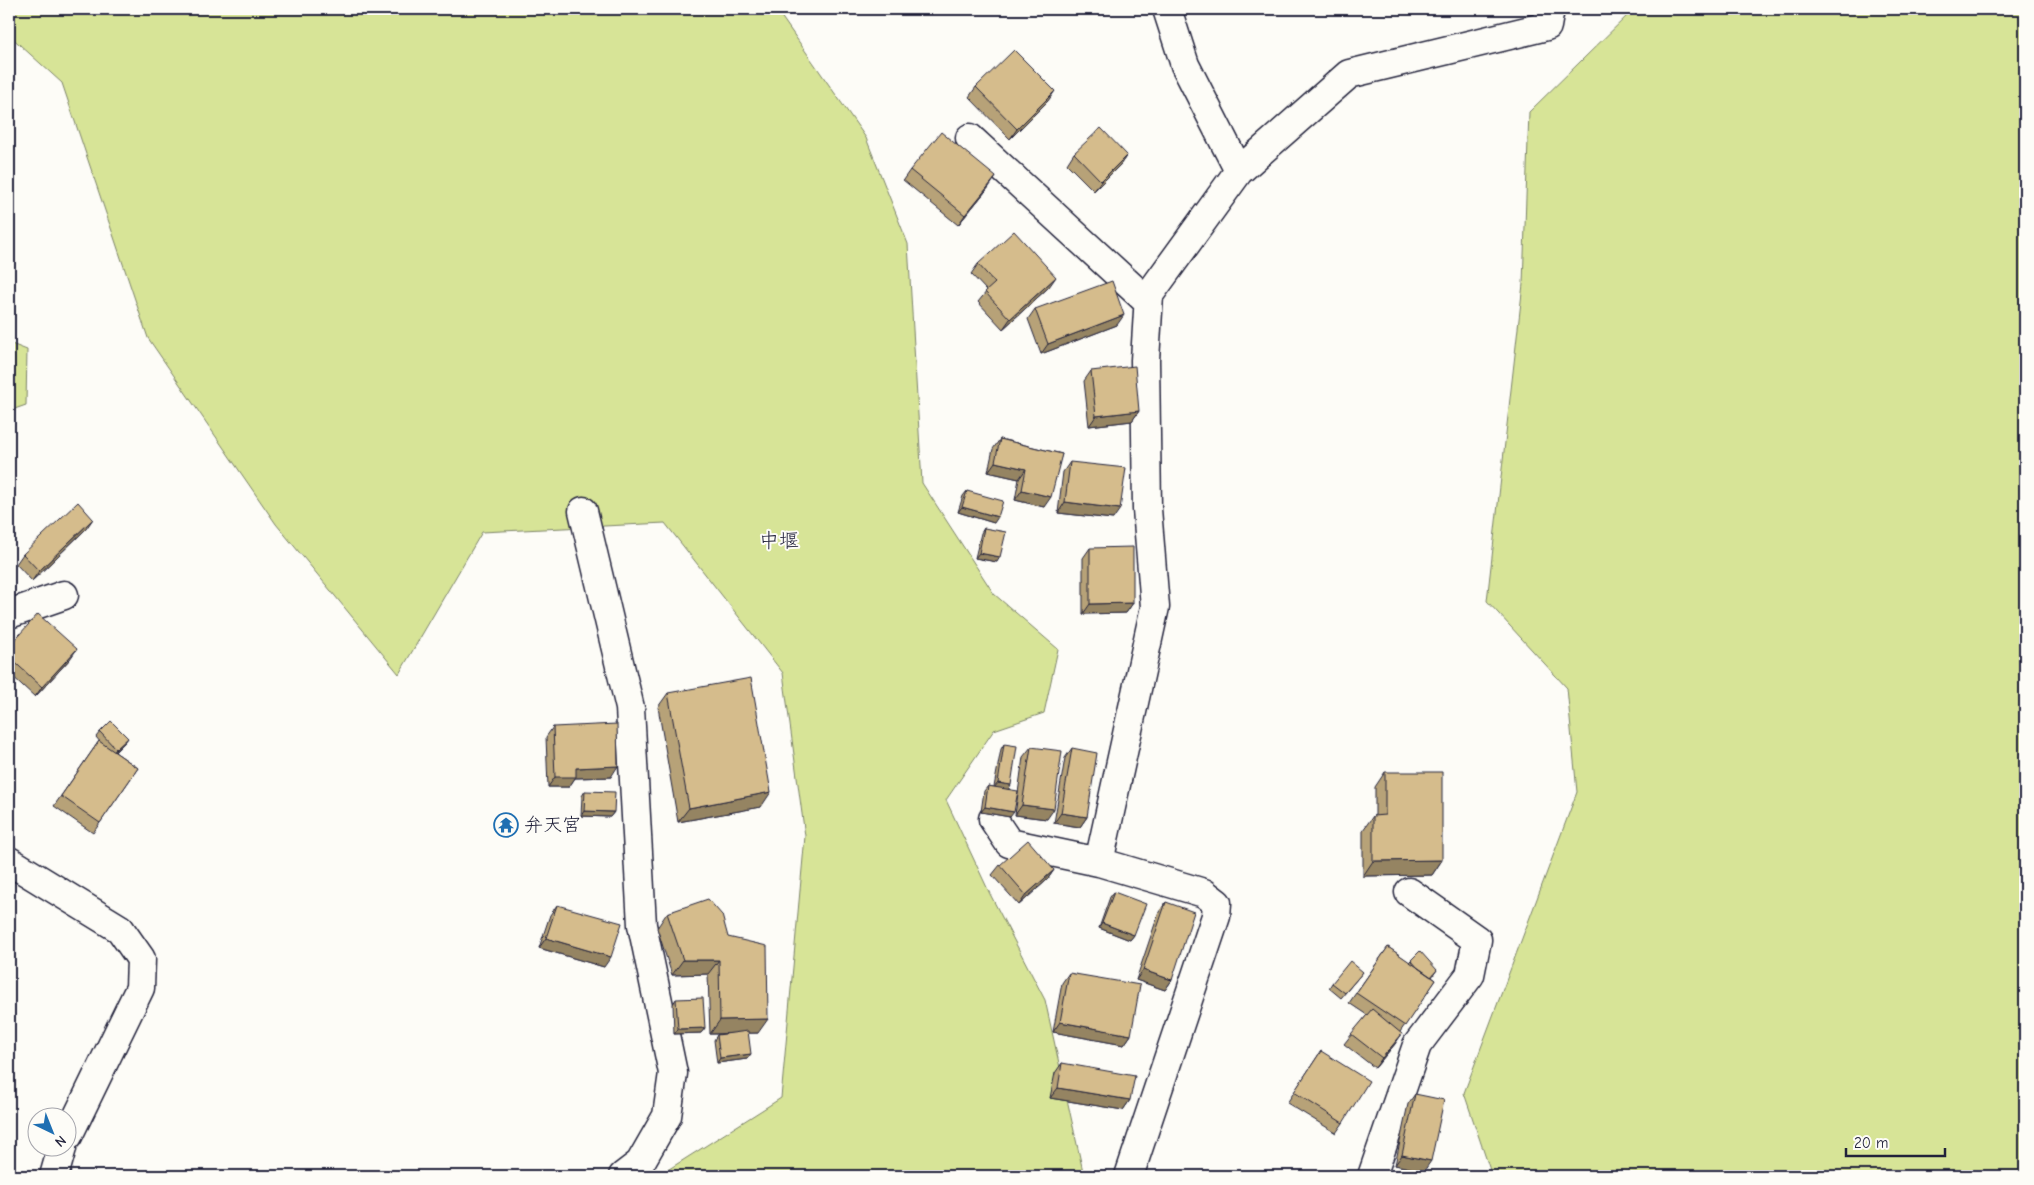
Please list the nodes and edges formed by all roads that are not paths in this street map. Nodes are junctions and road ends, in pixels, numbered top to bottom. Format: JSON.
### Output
{"nodes":[{"id":1,"x":1167,"y":9,"type":"edge"},
{"id":2,"x":1550,"y":9,"type":"edge"},
{"id":3,"x":970,"y":138,"type":"dead end"},
{"id":4,"x":1239,"y":171,"type":"junction"},
{"id":5,"x":1148,"y":302,"type":"junction"},
{"id":6,"x":583,"y":511,"type":"dead end"},
{"id":7,"x":64,"y":595,"type":"dead end"},
{"id":8,"x":9,"y":614,"type":"edge"},
{"id":9,"x":994,"y":819,"type":"dead end"},
{"id":10,"x":9,"y":861,"type":"edge"},
{"id":11,"x":1100,"y":862,"type":"junction"},
{"id":12,"x":1409,"y":892,"type":"dead end"},
{"id":13,"x":78,"y":1115,"type":"edge"},
{"id":14,"x":59,"y":1158,"type":"edge"},
{"id":15,"x":54,"y":1176,"type":"edge"},
{"id":16,"x":623,"y":1176,"type":"edge"},
{"id":17,"x":1129,"y":1176,"type":"edge"},
{"id":18,"x":1372,"y":1176,"type":"edge"}],
"edges":[{"from":1,"to":4,"type":"street"},
{"from":2,"to":4,"type":"street"},
{"from":3,"to":5,"type":"street"},
{"from":4,"to":5,"type":"street"},
{"from":5,"to":11,"type":"street"},
{"from":6,"to":16,"type":"street"},
{"from":7,"to":8,"type":"street"},
{"from":9,"to":11,"type":"street"},
{"from":10,"to":13,"type":"street"},
{"from":11,"to":17,"type":"street"},
{"from":12,"to":18,"type":"street"},
{"from":14,"to":15,"type":"street"}]}
